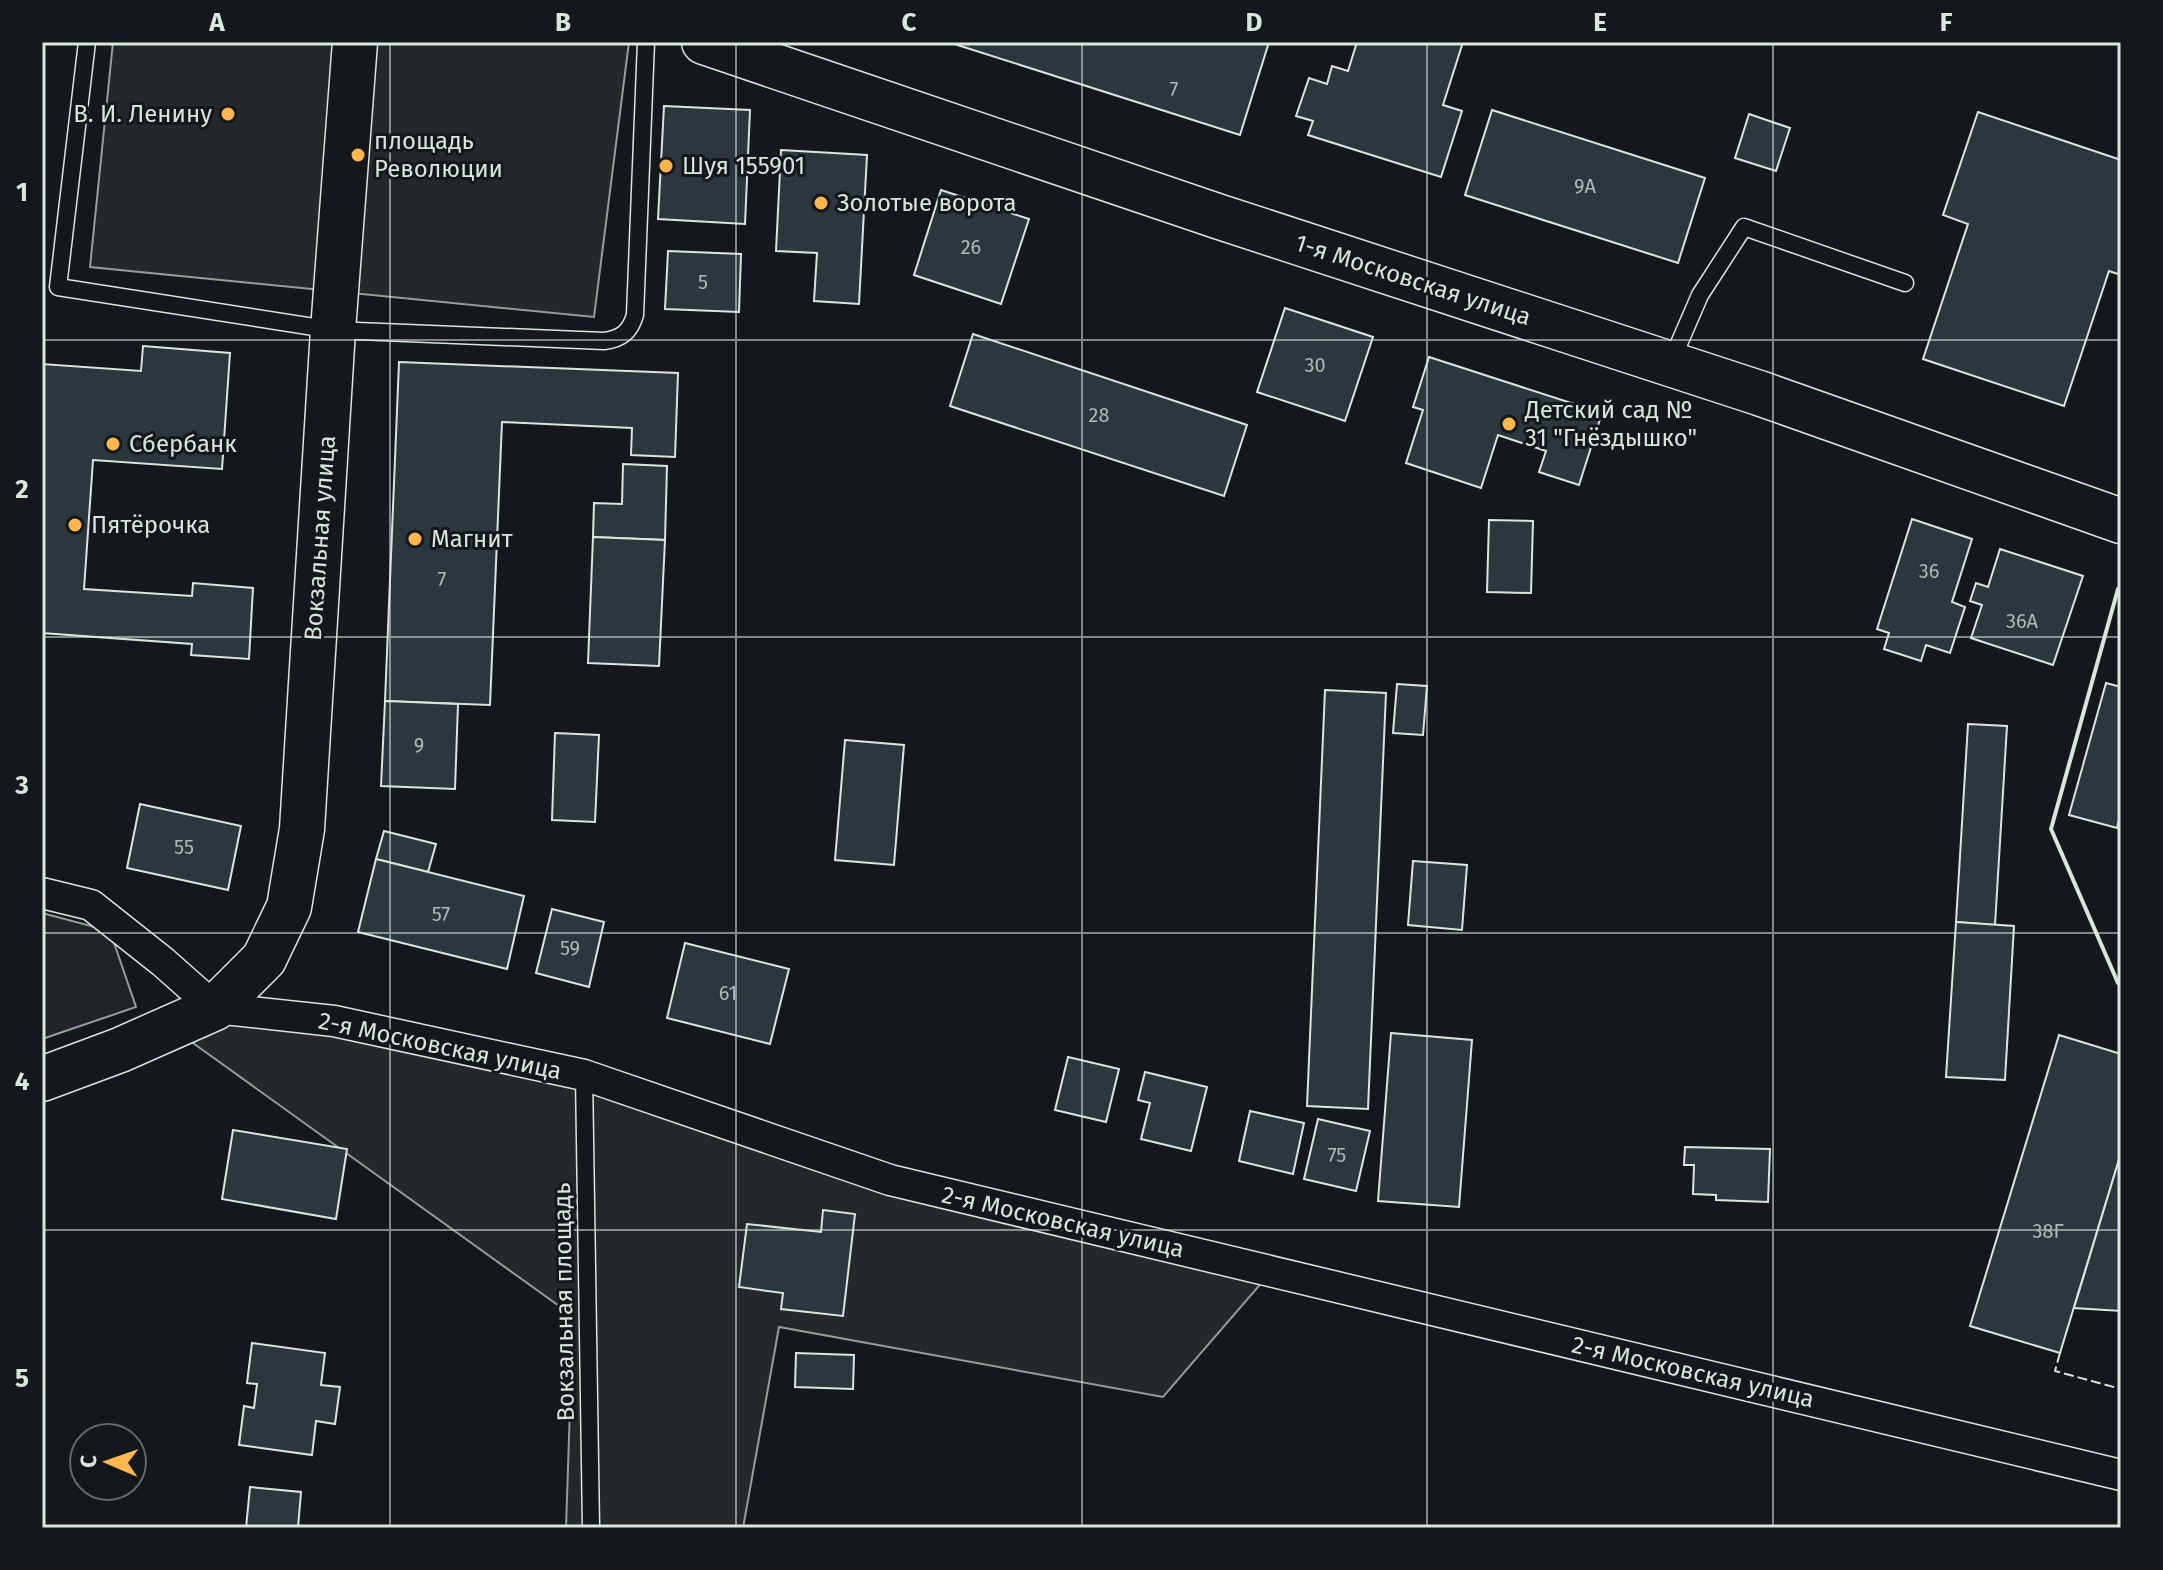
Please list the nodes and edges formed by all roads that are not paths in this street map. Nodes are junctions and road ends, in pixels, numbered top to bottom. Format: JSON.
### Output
{"nodes":[{"id":1,"x":87,"y":42,"type":"edge"},
{"id":2,"x":355,"y":42,"type":"edge"},
{"id":3,"x":646,"y":42,"type":"edge"},
{"id":4,"x":704,"y":42,"type":"edge"},
{"id":5,"x":1905,"y":283,"type":"dead end"},
{"id":6,"x":333,"y":330,"type":"junction"},
{"id":7,"x":1670,"y":363,"type":"junction"},
{"id":8,"x":2121,"y":521,"type":"edge"},
{"id":9,"x":42,"y":893,"type":"edge"},
{"id":10,"x":215,"y":1008,"type":"junction"},
{"id":11,"x":584,"y":1075,"type":"junction"},
{"id":12,"x":42,"y":1079,"type":"edge"},
{"id":13,"x":2121,"y":1475,"type":"edge"},
{"id":14,"x":591,"y":1528,"type":"edge"}],
"edges":[{"from":1,"to":6,"type":"lane"},
{"from":2,"to":6,"type":"main road","name":"Вокзальная улица"},
{"from":3,"to":6,"type":"lane"},
{"from":4,"to":7,"type":"main road","name":"1-я Московская улица"},
{"from":5,"to":7,"type":"lane"},
{"from":6,"to":10,"type":"main road","name":"Вокзальная улица"},
{"from":7,"to":8,"type":"main road","name":"1-я Московская улица"},
{"from":9,"to":10,"type":"street"},
{"from":10,"to":11,"type":"street","name":"2-я Московская улица"},
{"from":10,"to":12,"type":"main road"},
{"from":11,"to":13,"type":"street","name":"2-я Московская улица"},
{"from":11,"to":14,"type":"lane","name":"Вокзальная площадь"}]}
